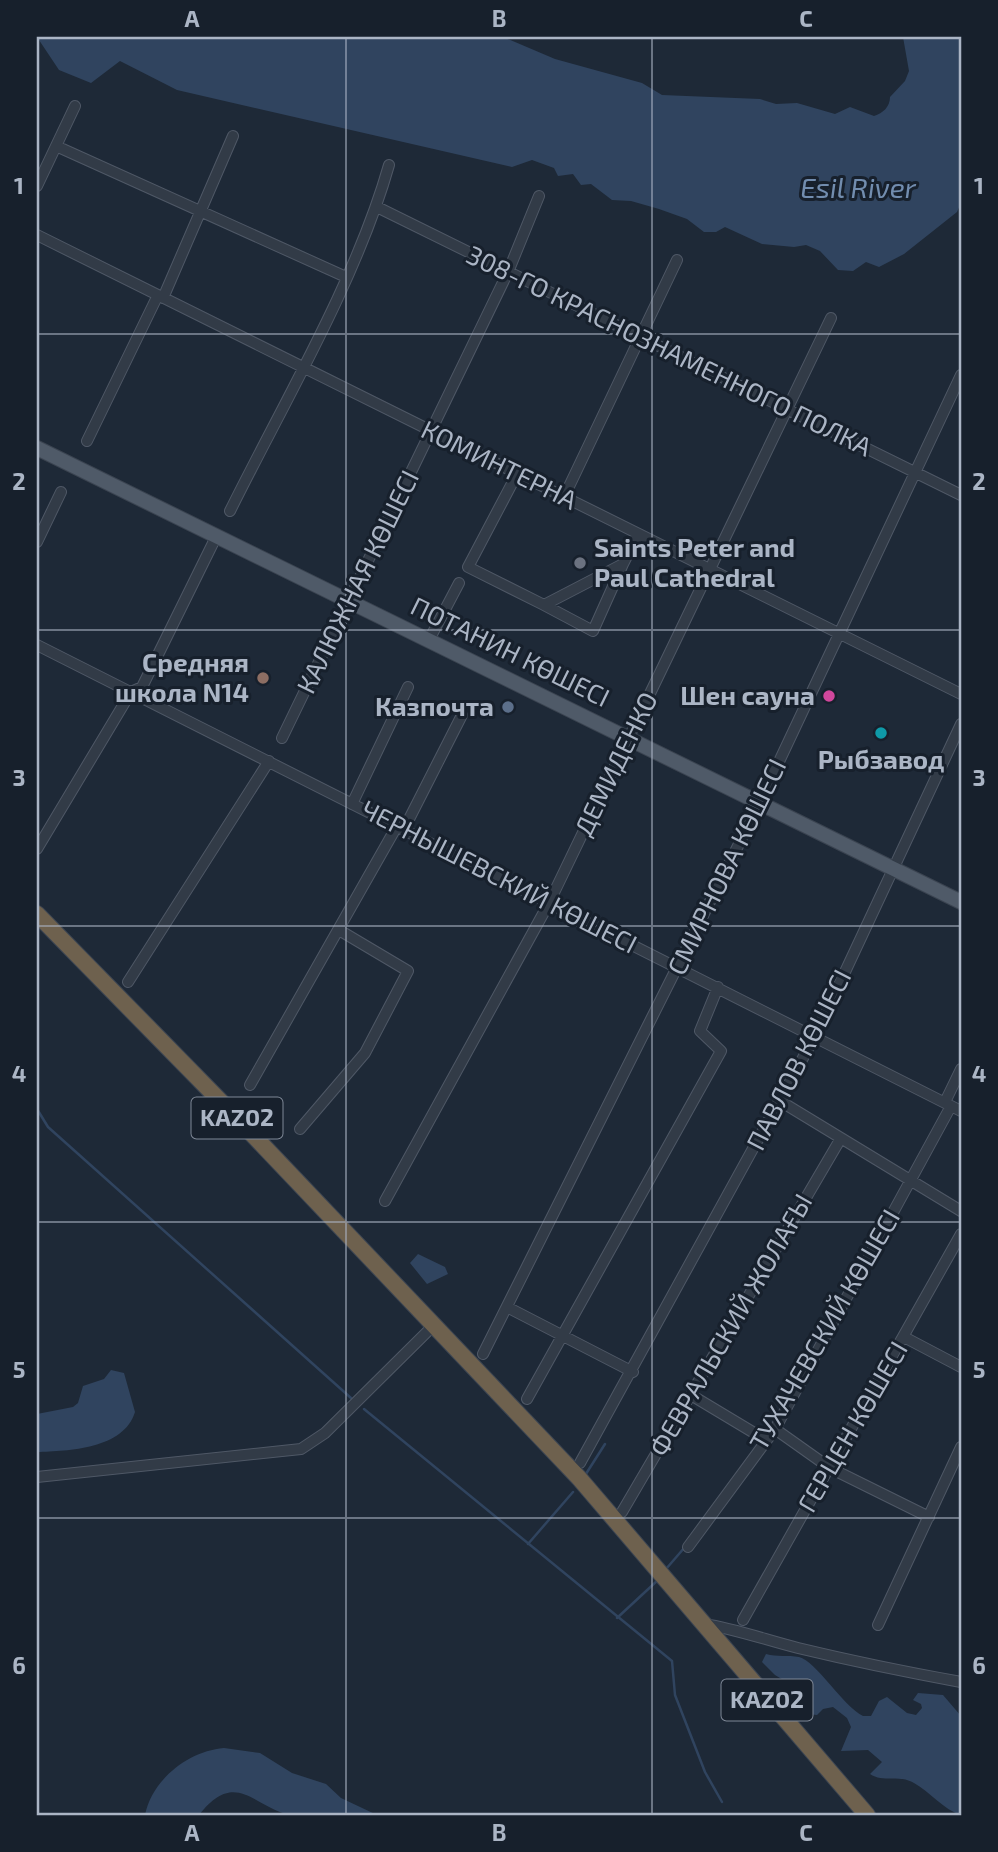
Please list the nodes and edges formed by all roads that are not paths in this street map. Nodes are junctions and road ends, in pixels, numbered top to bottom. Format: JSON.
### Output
{"nodes":[{"id":1,"x":75,"y":106,"type":"dead end"},
{"id":2,"x":233,"y":136,"type":"dead end"},
{"id":3,"x":56,"y":146,"type":"junction"},
{"id":4,"x":388,"y":165,"type":"dead end"},
{"id":5,"x":37,"y":186,"type":"edge"},
{"id":6,"x":539,"y":196,"type":"dead end"},
{"id":7,"x":377,"y":208,"type":"junction"},
{"id":8,"x":201,"y":211,"type":"junction"},
{"id":9,"x":37,"y":235,"type":"edge"},
{"id":10,"x":677,"y":260,"type":"dead end"},
{"id":11,"x":508,"y":272,"type":"junction"},
{"id":12,"x":346,"y":276,"type":"junction"},
{"id":13,"x":160,"y":296,"type":"junction"},
{"id":14,"x":831,"y":318,"type":"dead end"},
{"id":15,"x":641,"y":337,"type":"junction"},
{"id":16,"x":302,"y":366,"type":"junction"},
{"id":17,"x":961,"y":375,"type":"edge"},
{"id":18,"x":788,"y":409,"type":"junction"},
{"id":19,"x":431,"y":431,"type":"junction"},
{"id":20,"x":87,"y":441,"type":"dead end"},
{"id":21,"x":37,"y":448,"type":"edge"},
{"id":22,"x":914,"y":471,"type":"junction"},
{"id":23,"x":517,"y":474,"type":"junction"},
{"id":24,"x":61,"y":492,"type":"dead end"},
{"id":25,"x":961,"y":495,"type":"edge"},
{"id":26,"x":564,"y":497,"type":"junction"},
{"id":27,"x":230,"y":510,"type":"dead end"},
{"id":28,"x":638,"y":534,"type":"junction"},
{"id":29,"x":216,"y":535,"type":"junction"},
{"id":30,"x":37,"y":542,"type":"edge"},
{"id":31,"x":623,"y":564,"type":"junction"},
{"id":32,"x":710,"y":570,"type":"junction"},
{"id":33,"x":459,"y":583,"type":"dead end"},
{"id":34,"x":349,"y":601,"type":"junction"},
{"id":35,"x":544,"y":605,"type":"junction"},
{"id":36,"x":839,"y":634,"type":"junction"},
{"id":37,"x":429,"y":639,"type":"junction"},
{"id":38,"x":37,"y":645,"type":"edge"},
{"id":39,"x":408,"y":687,"type":"dead end"},
{"id":40,"x":131,"y":692,"type":"junction"},
{"id":41,"x":961,"y":694,"type":"edge"},
{"id":42,"x":462,"y":715,"type":"dead end"},
{"id":43,"x":961,"y":724,"type":"edge"},
{"id":44,"x":282,"y":738,"type":"dead end"},
{"id":45,"x":629,"y":738,"type":"junction"},
{"id":46,"x":269,"y":761,"type":"junction"},
{"id":47,"x":760,"y":802,"type":"junction"},
{"id":48,"x":352,"y":804,"type":"junction"},
{"id":49,"x":400,"y":828,"type":"junction"},
{"id":50,"x":37,"y":849,"type":"edge"},
{"id":51,"x":892,"y":868,"type":"junction"},
{"id":52,"x":961,"y":902,"type":"edge"},
{"id":53,"x":549,"y":903,"type":"junction"},
{"id":54,"x":37,"y":914,"type":"edge"},
{"id":55,"x":339,"y":930,"type":"junction"},
{"id":56,"x":678,"y":967,"type":"junction"},
{"id":57,"x":128,"y":982,"type":"dead end"},
{"id":58,"x":718,"y":988,"type":"junction"},
{"id":59,"x":816,"y":1036,"type":"junction"},
{"id":60,"x":961,"y":1069,"type":"edge"},
{"id":61,"x":250,"y":1085,"type":"dead end"},
{"id":62,"x":780,"y":1101,"type":"junction"},
{"id":63,"x":952,"y":1106,"type":"edge"},
{"id":64,"x":300,"y":1129,"type":"dead end"},
{"id":65,"x":841,"y":1138,"type":"junction"},
{"id":66,"x":911,"y":1180,"type":"junction"},
{"id":67,"x":385,"y":1201,"type":"dead end"},
{"id":68,"x":961,"y":1212,"type":"edge"},
{"id":69,"x":961,"y":1234,"type":"edge"},
{"id":70,"x":507,"y":1307,"type":"junction"},
{"id":71,"x":434,"y":1325,"type":"junction"},
{"id":72,"x":563,"y":1336,"type":"junction"},
{"id":73,"x":904,"y":1337,"type":"junction"},
{"id":74,"x":483,"y":1354,"type":"dead end"},
{"id":75,"x":961,"y":1367,"type":"edge"},
{"id":76,"x":633,"y":1372,"type":"junction"},
{"id":77,"x":691,"y":1395,"type":"junction"},
{"id":78,"x":527,"y":1399,"type":"dead end"},
{"id":79,"x":775,"y":1429,"type":"junction"},
{"id":80,"x":766,"y":1440,"type":"junction"},
{"id":81,"x":961,"y":1447,"type":"edge"},
{"id":82,"x":830,"y":1468,"type":"junction"},
{"id":83,"x":581,"y":1475,"type":"junction"},
{"id":84,"x":37,"y":1477,"type":"edge"},
{"id":85,"x":622,"y":1512,"type":"dead end"},
{"id":86,"x":929,"y":1517,"type":"junction"},
{"id":87,"x":688,"y":1547,"type":"dead end"},
{"id":88,"x":743,"y":1619,"type":"dead end"},
{"id":89,"x":701,"y":1624,"type":"junction"},
{"id":90,"x":878,"y":1625,"type":"dead end"},
{"id":91,"x":961,"y":1682,"type":"edge"},
{"id":92,"x":867,"y":1815,"type":"edge"}],
"edges":[{"from":1,"to":3,"type":"street"},
{"from":2,"to":8,"type":"street"},
{"from":3,"to":5,"type":"street"},
{"from":3,"to":8,"type":"street"},
{"from":4,"to":7,"type":"street"},
{"from":6,"to":11,"type":"street","name":"КАЛЮЖНАЯ КӨШЕСІ"},
{"from":7,"to":11,"type":"street","name":"308-ГО КРАСНОЗНАМЕННОГО ПОЛКА"},
{"from":7,"to":12,"type":"street"},
{"from":8,"to":12,"type":"street"},
{"from":8,"to":13,"type":"street"},
{"from":9,"to":13,"type":"street","name":"КОМИНТЕРНА"},
{"from":10,"to":15,"type":"street"},
{"from":11,"to":15,"type":"street","name":"308-ГО КРАСНОЗНАМЕННОГО ПОЛКА"},
{"from":11,"to":19,"type":"street","name":"КАЛЮЖНАЯ КӨШЕСІ"},
{"from":12,"to":16,"type":"street"},
{"from":13,"to":16,"type":"street","name":"КОМИНТЕРНА"},
{"from":13,"to":20,"type":"street"},
{"from":14,"to":18,"type":"street","name":"ДЕМИДЕНКО"},
{"from":15,"to":18,"type":"street","name":"308-ГО КРАСНОЗНАМЕННОГО ПОЛКА"},
{"from":15,"to":26,"type":"street"},
{"from":16,"to":19,"type":"street","name":"КОМИНТЕРНА"},
{"from":16,"to":27,"type":"street"},
{"from":17,"to":22,"type":"street","name":"СМИРНОВА КӨШЕСІ"},
{"from":18,"to":22,"type":"street","name":"308-ГО КРАСНОЗНАМЕННОГО ПОЛКА"},
{"from":18,"to":32,"type":"street","name":"ДЕМИДЕНКО"},
{"from":19,"to":23,"type":"street","name":"КОМИНТЕРНА"},
{"from":19,"to":34,"type":"street","name":"КАЛЮЖНАЯ КӨШЕСІ"},
{"from":21,"to":29,"type":"main road","name":"ПОТАНИН КӨШЕСІ"},
{"from":22,"to":25,"type":"street","name":"308-ГО КРАСНОЗНАМЕННОГО ПОЛКА"},
{"from":22,"to":36,"type":"street","name":"СМИРНОВА КӨШЕСІ"},
{"from":23,"to":26,"type":"street","name":"КОМИНТЕРНА"},
{"from":23,"to":35,"type":"street"},
{"from":24,"to":30,"type":"street"},
{"from":26,"to":28,"type":"street","name":"КОМИНТЕРНА"},
{"from":28,"to":31,"type":"street"},
{"from":28,"to":32,"type":"street","name":"КОМИНТЕРНА"},
{"from":29,"to":34,"type":"main road","name":"ПОТАНИН КӨШЕСІ"},
{"from":29,"to":40,"type":"street"},
{"from":31,"to":35,"type":"street"},
{"from":31,"to":35,"type":"street"},
{"from":32,"to":36,"type":"street","name":"КОМИНТЕРНА"},
{"from":32,"to":45,"type":"street","name":"ДЕМИДЕНКО"},
{"from":33,"to":37,"type":"street"},
{"from":34,"to":37,"type":"main road","name":"ПОТАНИН КӨШЕСІ"},
{"from":34,"to":44,"type":"street","name":"КАЛЮЖНАЯ КӨШЕСІ"},
{"from":36,"to":41,"type":"street","name":"КОМИНТЕРНА"},
{"from":36,"to":47,"type":"street","name":"СМИРНОВА КӨШЕСІ"},
{"from":37,"to":45,"type":"main road","name":"ПОТАНИН КӨШЕСІ"},
{"from":38,"to":40,"type":"street","name":"ЧЕРНЫШЕВСКИЙ КӨШЕСІ"},
{"from":39,"to":48,"type":"street"},
{"from":40,"to":46,"type":"street","name":"ЧЕРНЫШЕВСКИЙ КӨШЕСІ"},
{"from":40,"to":50,"type":"street"},
{"from":42,"to":49,"type":"street"},
{"from":43,"to":51,"type":"street","name":"ПАВЛОВ КӨШЕСІ"},
{"from":45,"to":47,"type":"main road","name":"ПОТАНИН КӨШЕСІ"},
{"from":45,"to":53,"type":"street","name":"ДЕМИДЕНКО"},
{"from":46,"to":48,"type":"street","name":"ЧЕРНЫШЕВСКИЙ КӨШЕСІ"},
{"from":46,"to":57,"type":"street"},
{"from":47,"to":51,"type":"main road","name":"ПОТАНИН КӨШЕСІ"},
{"from":47,"to":56,"type":"street","name":"СМИРНОВА КӨШЕСІ"},
{"from":48,"to":49,"type":"street","name":"ЧЕРНЫШЕВСКИЙ КӨШЕСІ"},
{"from":49,"to":53,"type":"street","name":"ЧЕРНЫШЕВСКИЙ КӨШЕСІ"},
{"from":49,"to":55,"type":"street"},
{"from":51,"to":52,"type":"main road","name":"ПОТАНИН КӨШЕСІ"},
{"from":51,"to":59,"type":"street","name":"ПАВЛОВ КӨШЕСІ"},
{"from":53,"to":56,"type":"street","name":"ЧЕРНЫШЕВСКИЙ КӨШЕСІ"},
{"from":53,"to":67,"type":"street","name":"ДЕМИДЕНКО"},
{"from":54,"to":71,"type":"highway","number":"KAZ02"},
{"from":55,"to":61,"type":"street"},
{"from":55,"to":64,"type":"street"},
{"from":56,"to":58,"type":"street","name":"ЧЕРНЫШЕВСКИЙ КӨШЕСІ"},
{"from":56,"to":70,"type":"street","name":"СМИРНОВА КӨШЕСІ"},
{"from":58,"to":59,"type":"street","name":"ЧЕРНЫШЕВСКИЙ КӨШЕСІ"},
{"from":58,"to":72,"type":"street"},
{"from":59,"to":62,"type":"street","name":"ПАВЛОВ КӨШЕСІ"},
{"from":59,"to":63,"type":"street","name":"ЧЕРНЫШЕВСКИЙ КӨШЕСІ"},
{"from":60,"to":63,"type":"street","name":"ТУХАЧЕВСКИЙ КӨШЕСІ"},
{"from":62,"to":65,"type":"street"},
{"from":62,"to":76,"type":"street","name":"ПАВЛОВ КӨШЕСІ"},
{"from":63,"to":66,"type":"street","name":"ТУХАЧЕВСКИЙ КӨШЕСІ"},
{"from":65,"to":66,"type":"street"},
{"from":65,"to":77,"type":"street","name":"ФЕВРАЛЬСКИЙ ЖОЛАҒЫ"},
{"from":66,"to":68,"type":"street"},
{"from":66,"to":79,"type":"street","name":"ТУХАЧЕВСКИЙ КӨШЕСІ"},
{"from":69,"to":73,"type":"street","name":"ГЕРЦЕН КӨШЕСІ"},
{"from":70,"to":72,"type":"street"},
{"from":70,"to":74,"type":"street","name":"СМИРНОВА КӨШЕСІ"},
{"from":71,"to":83,"type":"highway","number":"KAZ02"},
{"from":71,"to":84,"type":"street"},
{"from":72,"to":76,"type":"street"},
{"from":72,"to":78,"type":"street"},
{"from":73,"to":75,"type":"street"},
{"from":73,"to":82,"type":"street","name":"ГЕРЦЕН КӨШЕСІ"},
{"from":76,"to":83,"type":"street","name":"ПАВЛОВ КӨШЕСІ"},
{"from":77,"to":80,"type":"street"},
{"from":77,"to":85,"type":"street","name":"ФЕВРАЛЬСКИЙ ЖОЛАҒЫ"},
{"from":79,"to":80,"type":"street","name":"ТУХАЧЕВСКИЙ КӨШЕСІ"},
{"from":79,"to":82,"type":"street"},
{"from":80,"to":87,"type":"street","name":"ТУХАЧЕВСКИЙ КӨШЕСІ"},
{"from":81,"to":86,"type":"street"},
{"from":82,"to":86,"type":"street"},
{"from":82,"to":88,"type":"street","name":"ГЕРЦЕН КӨШЕСІ"},
{"from":83,"to":89,"type":"highway","number":"KAZ02"},
{"from":86,"to":90,"type":"street"},
{"from":89,"to":91,"type":"street"},
{"from":89,"to":92,"type":"highway","number":"KAZ02"}]}
